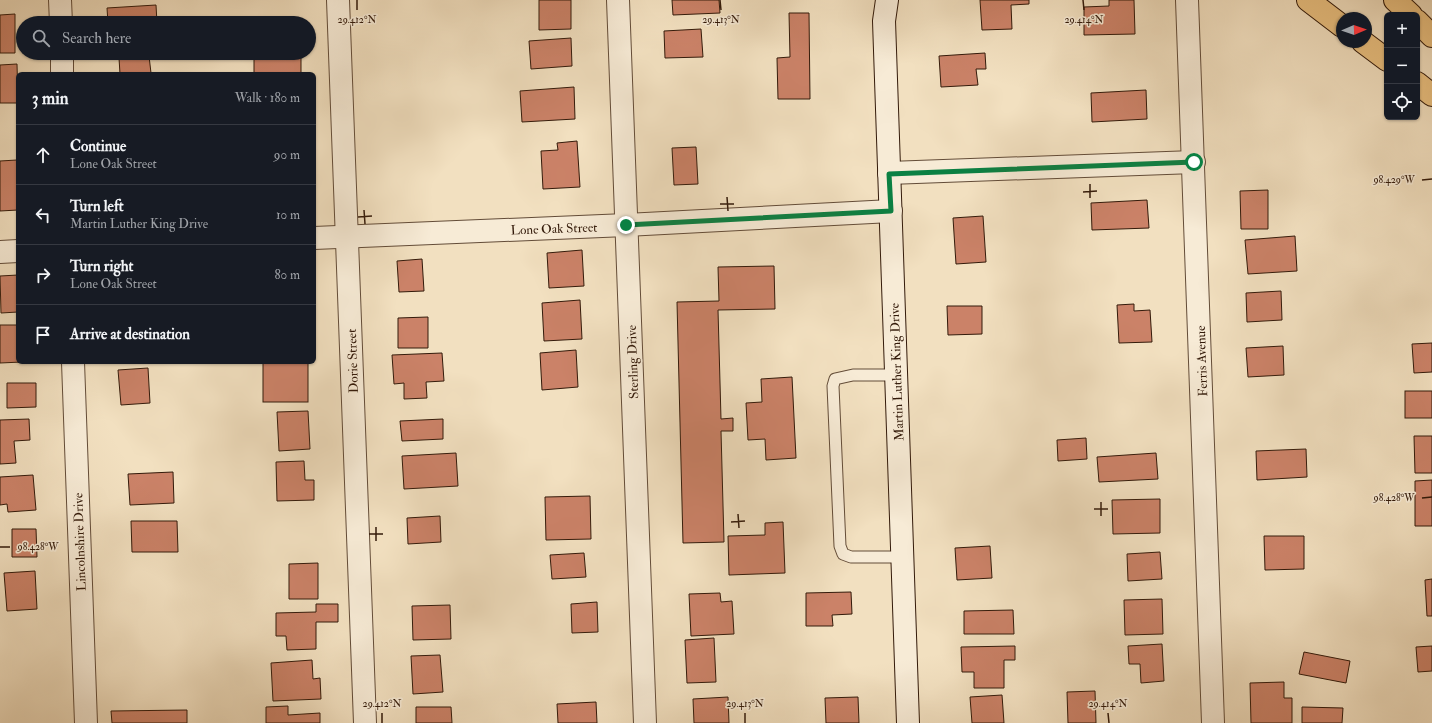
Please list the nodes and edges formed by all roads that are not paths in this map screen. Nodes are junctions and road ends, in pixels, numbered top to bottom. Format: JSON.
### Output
{"nodes":[{"id":1,"x":60,"y":0,"type":"edge"},
{"id":2,"x":338,"y":0,"type":"edge"},
{"id":3,"x":618,"y":0,"type":"edge"},
{"id":4,"x":879,"y":0,"type":"edge"},
{"id":5,"x":887,"y":0,"type":"edge"},
{"id":6,"x":1186,"y":0,"type":"edge"},
{"id":7,"x":1308,"y":0,"type":"edge"},
{"id":8,"x":1395,"y":0,"type":"edge"},
{"id":9,"x":1408,"y":12,"type":"edge"},
{"id":10,"x":61,"y":16,"type":"edge"},
{"id":11,"x":884,"y":21,"type":"junction"},
{"id":12,"x":1336,"y":21,"type":"edge"},
{"id":13,"x":1420,"y":24,"type":"edge"},
{"id":14,"x":1432,"y":36,"type":"edge"},
{"id":15,"x":1371,"y":48,"type":"edge"},
{"id":16,"x":1384,"y":58,"type":"edge"},
{"id":17,"x":62,"y":60,"type":"edge"},
{"id":18,"x":62,"y":72,"type":"edge"},
{"id":19,"x":1418,"y":84,"type":"edge"},
{"id":20,"x":1432,"y":95,"type":"edge"},
{"id":21,"x":1194,"y":162,"type":"junction"},
{"id":22,"x":889,"y":174,"type":"junction"},
{"id":23,"x":891,"y":211,"type":"junction"},
{"id":24,"x":626,"y":225,"type":"junction"},
{"id":25,"x":348,"y":237,"type":"junction"},
{"id":26,"x":316,"y":238,"type":"edge"},
{"id":27,"x":16,"y":251,"type":"edge"},
{"id":28,"x":0,"y":252,"type":"edge"},
{"id":29,"x":73,"y":364,"type":"edge"},
{"id":30,"x":896,"y":375,"type":"junction"},
{"id":31,"x":902,"y":557,"type":"junction"},
{"id":32,"x":86,"y":723,"type":"edge"},
{"id":33,"x":365,"y":723,"type":"edge"},
{"id":34,"x":645,"y":723,"type":"edge"},
{"id":35,"x":908,"y":723,"type":"edge"},
{"id":36,"x":1213,"y":723,"type":"edge"}],
"edges":[{"from":1,"to":10,"type":"street"},
{"from":2,"to":25,"type":"street","name":"Dorie Street"},
{"from":3,"to":24,"type":"street","name":"Sterling Drive"},
{"from":4,"to":11,"type":"street","name":"Martin Luther King Drive"},
{"from":5,"to":11,"type":"street","name":"Martin Luther King Drive"},
{"from":6,"to":21,"type":"street","name":"Ferris Avenue"},
{"from":7,"to":12,"type":"highway"},
{"from":8,"to":9,"type":"highway"},
{"from":11,"to":22,"type":"street","name":"Martin Luther King Drive"},
{"from":13,"to":14,"type":"highway"},
{"from":15,"to":16,"type":"highway"},
{"from":17,"to":18,"type":"street"},
{"from":19,"to":20,"type":"highway"},
{"from":21,"to":22,"type":"street"},
{"from":21,"to":36,"type":"street","name":"Ferris Avenue"},
{"from":22,"to":23,"type":"street","name":"Martin Luther King Drive"},
{"from":23,"to":24,"type":"street","name":"Lone Oak Street"},
{"from":23,"to":30,"type":"street","name":"Martin Luther King Drive"},
{"from":24,"to":25,"type":"street","name":"Lone Oak Street"},
{"from":24,"to":34,"type":"street","name":"Sterling Drive"},
{"from":25,"to":26,"type":"street","name":"Lone Oak Street"},
{"from":25,"to":33,"type":"street","name":"Dorie Street"},
{"from":27,"to":28,"type":"street"},
{"from":29,"to":32,"type":"street","name":"Lincolnshire Drive"},
{"from":30,"to":31,"type":"street","name":"Martin Luther King Drive"},
{"from":30,"to":31,"type":"lane"},
{"from":31,"to":35,"type":"street","name":"Martin Luther King Drive"}]}
